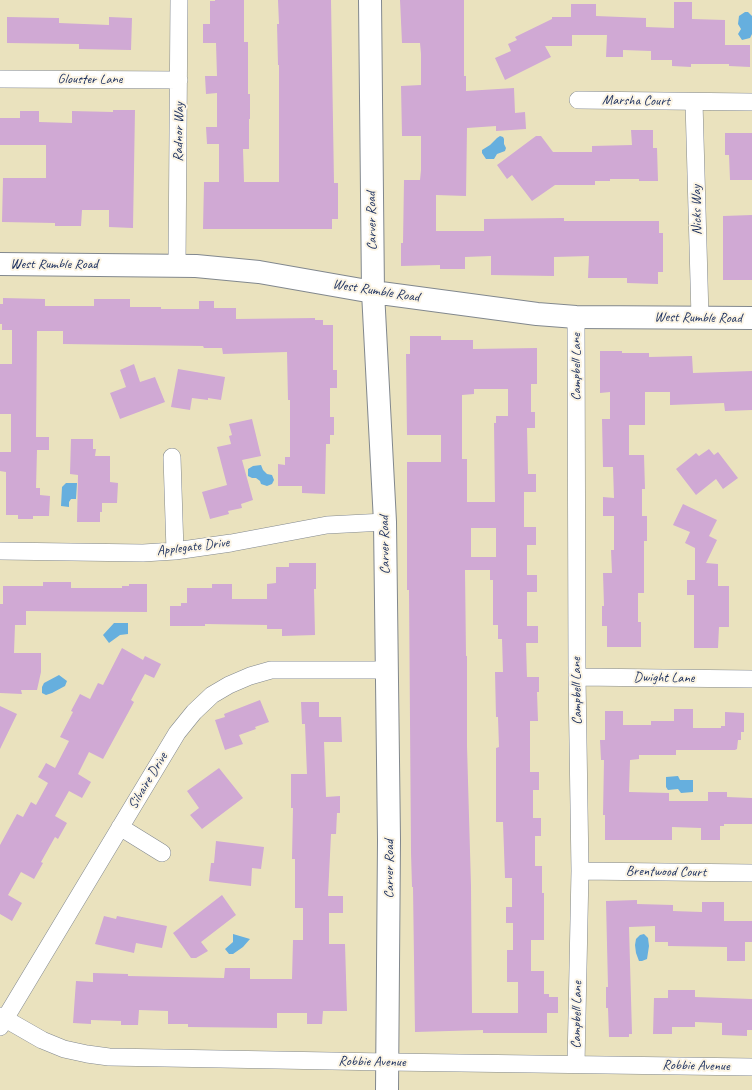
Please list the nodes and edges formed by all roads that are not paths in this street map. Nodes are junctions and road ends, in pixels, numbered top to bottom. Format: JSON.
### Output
{"nodes":[{"id":1,"x":179,"y":0,"type":"edge"},
{"id":2,"x":370,"y":0,"type":"edge"},
{"id":3,"x":0,"y":79,"type":"edge"},
{"id":4,"x":179,"y":80,"type":"junction"},
{"id":5,"x":578,"y":100,"type":"dead end"},
{"id":6,"x":694,"y":102,"type":"junction"},
{"id":7,"x":752,"y":102,"type":"edge"},
{"id":8,"x":0,"y":264,"type":"edge"},
{"id":9,"x":177,"y":265,"type":"junction"},
{"id":10,"x":373,"y":292,"type":"junction"},
{"id":11,"x":576,"y":317,"type":"junction"},
{"id":12,"x":700,"y":317,"type":"junction"},
{"id":13,"x":752,"y":318,"type":"edge"},
{"id":14,"x":172,"y":457,"type":"dead end"},
{"id":15,"x":385,"y":522,"type":"junction"},
{"id":16,"x":0,"y":551,"type":"edge"},
{"id":17,"x":175,"y":551,"type":"junction"},
{"id":18,"x":387,"y":670,"type":"junction"},
{"id":19,"x":577,"y":677,"type":"junction"},
{"id":20,"x":752,"y":679,"type":"edge"},
{"id":21,"x":120,"y":827,"type":"junction"},
{"id":22,"x":162,"y":853,"type":"dead end"},
{"id":23,"x":580,"y":871,"type":"junction"},
{"id":24,"x":752,"y":874,"type":"edge"},
{"id":25,"x":2,"y":1021,"type":"edge"},
{"id":26,"x":387,"y":1062,"type":"junction"},
{"id":27,"x":576,"y":1064,"type":"junction"},
{"id":28,"x":752,"y":1067,"type":"edge"},
{"id":29,"x":387,"y":1090,"type":"edge"}],
"edges":[{"from":1,"to":4,"type":"street","name":"Radnor Way"},
{"from":2,"to":10,"type":"street","name":"Carver Road"},
{"from":3,"to":4,"type":"street","name":"Glouster Lane"},
{"from":4,"to":9,"type":"street","name":"Radnor Way"},
{"from":5,"to":6,"type":"street","name":"Marsha Court"},
{"from":6,"to":7,"type":"street","name":"Marsha Court"},
{"from":6,"to":12,"type":"street","name":"Nicks Way"},
{"from":8,"to":9,"type":"street","name":"West Rumble Road"},
{"from":9,"to":10,"type":"street","name":"West Rumble Road"},
{"from":10,"to":11,"type":"street","name":"West Rumble Road"},
{"from":10,"to":15,"type":"street","name":"Carver Road"},
{"from":11,"to":12,"type":"street","name":"West Rumble Road"},
{"from":11,"to":19,"type":"street","name":"Campbell Lane"},
{"from":12,"to":13,"type":"street","name":"West Rumble Road"},
{"from":14,"to":17,"type":"street"},
{"from":15,"to":17,"type":"street","name":"Applegate Drive"},
{"from":15,"to":18,"type":"street","name":"Carver Road"},
{"from":16,"to":17,"type":"street","name":"Applegate Drive"},
{"from":18,"to":21,"type":"street","name":"Silvaire Drive"},
{"from":18,"to":26,"type":"street","name":"Carver Road"},
{"from":19,"to":20,"type":"street","name":"Dwight Lane"},
{"from":19,"to":23,"type":"street","name":"Campbell Lane"},
{"from":21,"to":22,"type":"street"},
{"from":21,"to":25,"type":"street","name":"Silvaire Drive"},
{"from":23,"to":24,"type":"street","name":"Brentwood Court"},
{"from":23,"to":27,"type":"street","name":"Campbell Lane"},
{"from":25,"to":26,"type":"street","name":"Robbie Avenue"},
{"from":26,"to":27,"type":"street","name":"Robbie Avenue"},
{"from":26,"to":29,"type":"street","name":"Carver Road"},
{"from":27,"to":28,"type":"street","name":"Robbie Avenue"}]}
